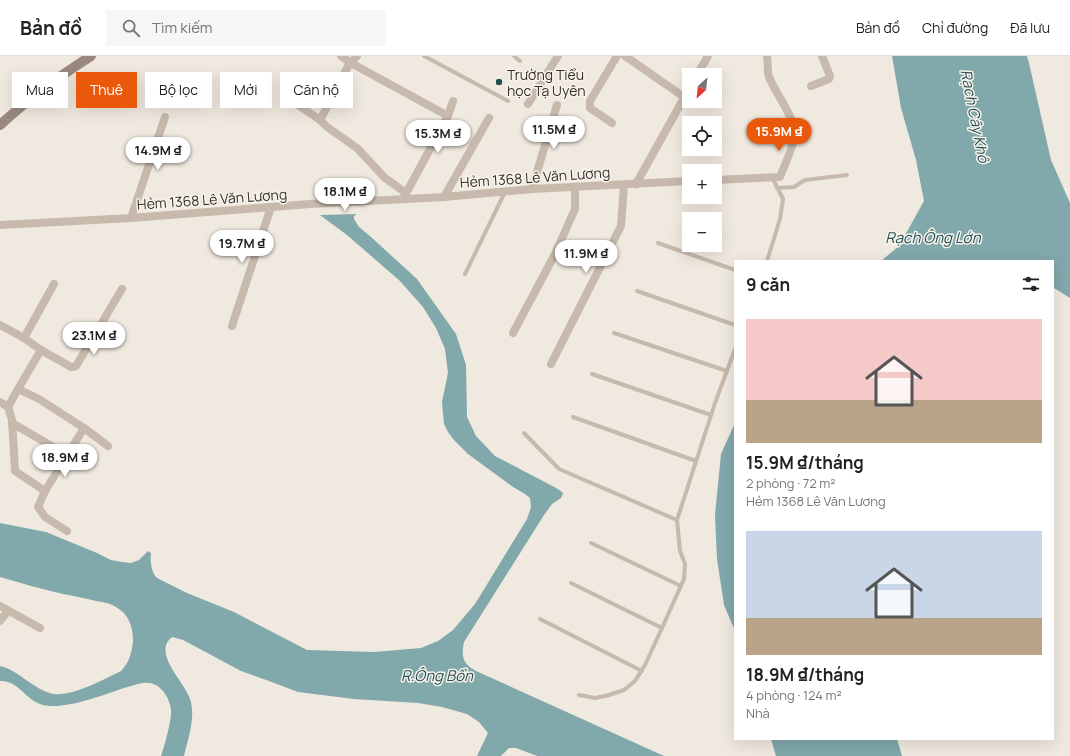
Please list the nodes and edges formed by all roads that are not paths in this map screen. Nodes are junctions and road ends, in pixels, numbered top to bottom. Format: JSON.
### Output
{"nodes":[{"id":1,"x":91,"y":56,"type":"edge"},
{"id":2,"x":341,"y":56,"type":"edge"},
{"id":3,"x":357,"y":56,"type":"edge"},
{"id":4,"x":424,"y":56,"type":"edge"},
{"id":5,"x":514,"y":56,"type":"edge"},
{"id":6,"x":558,"y":56,"type":"edge"},
{"id":7,"x":617,"y":56,"type":"edge"},
{"id":8,"x":625,"y":56,"type":"edge"},
{"id":9,"x":708,"y":56,"type":"edge"},
{"id":10,"x":767,"y":56,"type":"edge"},
{"id":11,"x":822,"y":56,"type":"edge"},
{"id":12,"x":520,"y":61,"type":"dead end"},
{"id":13,"x":351,"y":63,"type":"junction"},
{"id":14,"x":701,"y":68,"type":"edge"},
{"id":15,"x":811,"y":86,"type":"dead end"},
{"id":16,"x":682,"y":96,"type":"edge"},
{"id":17,"x":453,"y":101,"type":"dead end"},
{"id":18,"x":508,"y":101,"type":"dead end"},
{"id":19,"x":682,"y":101,"type":"edge"},
{"id":20,"x":528,"y":104,"type":"dead end"},
{"id":21,"x":557,"y":105,"type":"dead end"},
{"id":22,"x":302,"y":108,"type":"edge"},
{"id":23,"x":448,"y":116,"type":"junction"},
{"id":24,"x":166,"y":117,"type":"dead end"},
{"id":25,"x":488,"y":118,"type":"dead end"},
{"id":26,"x":320,"y":120,"type":"junction"},
{"id":27,"x":612,"y":123,"type":"dead end"},
{"id":28,"x":0,"y":125,"type":"edge"},
{"id":29,"x":847,"y":175,"type":"dead end"},
{"id":30,"x":776,"y":177,"type":"junction"},
{"id":31,"x":722,"y":180,"type":"edge"},
{"id":32,"x":682,"y":181,"type":"edge"},
{"id":33,"x":636,"y":184,"type":"junction"},
{"id":34,"x":624,"y":185,"type":"junction"},
{"id":35,"x":575,"y":187,"type":"junction"},
{"id":36,"x":777,"y":188,"type":"junction"},
{"id":37,"x":532,"y":189,"type":"junction"},
{"id":38,"x":505,"y":192,"type":"junction"},
{"id":39,"x":405,"y":196,"type":"junction"},
{"id":40,"x":444,"y":197,"type":"junction"},
{"id":41,"x":271,"y":208,"type":"junction"},
{"id":42,"x":131,"y":218,"type":"junction"},
{"id":43,"x":0,"y":226,"type":"edge"},
{"id":44,"x":658,"y":243,"type":"dead end"},
{"id":45,"x":766,"y":260,"type":"edge"},
{"id":46,"x":734,"y":270,"type":"edge"},
{"id":47,"x":465,"y":274,"type":"dead end"},
{"id":48,"x":54,"y":284,"type":"dead end"},
{"id":49,"x":122,"y":288,"type":"dead end"},
{"id":50,"x":638,"y":291,"type":"dead end"},
{"id":51,"x":0,"y":325,"type":"edge"},
{"id":52,"x":734,"y":325,"type":"edge"},
{"id":53,"x":232,"y":326,"type":"dead end"},
{"id":54,"x":614,"y":333,"type":"dead end"},
{"id":55,"x":513,"y":334,"type":"dead end"},
{"id":56,"x":24,"y":338,"type":"junction"},
{"id":57,"x":41,"y":350,"type":"junction"},
{"id":58,"x":734,"y":352,"type":"edge"},
{"id":59,"x":551,"y":364,"type":"dead end"},
{"id":60,"x":727,"y":372,"type":"junction"},
{"id":61,"x":592,"y":374,"type":"dead end"},
{"id":62,"x":18,"y":389,"type":"junction"},
{"id":63,"x":0,"y":402,"type":"edge"},
{"id":64,"x":8,"y":407,"type":"junction"},
{"id":65,"x":711,"y":415,"type":"junction"},
{"id":66,"x":574,"y":417,"type":"dead end"},
{"id":67,"x":12,"y":423,"type":"junction"},
{"id":68,"x":84,"y":428,"type":"junction"},
{"id":69,"x":524,"y":433,"type":"dead end"},
{"id":70,"x":108,"y":446,"type":"dead end"},
{"id":71,"x":67,"y":456,"type":"junction"},
{"id":72,"x":696,"y":461,"type":"junction"},
{"id":73,"x":45,"y":491,"type":"junction"},
{"id":74,"x":677,"y":520,"type":"junction"},
{"id":75,"x":67,"y":531,"type":"dead end"},
{"id":76,"x":591,"y":543,"type":"dead end"},
{"id":77,"x":571,"y":583,"type":"dead end"},
{"id":78,"x":681,"y":586,"type":"junction"},
{"id":79,"x":0,"y":606,"type":"edge"},
{"id":80,"x":8,"y":611,"type":"junction"},
{"id":81,"x":540,"y":619,"type":"dead end"},
{"id":82,"x":0,"y":621,"type":"edge"},
{"id":83,"x":40,"y":628,"type":"dead end"},
{"id":84,"x":662,"y":628,"type":"junction"},
{"id":85,"x":642,"y":671,"type":"junction"},
{"id":86,"x":579,"y":695,"type":"dead end"}],
"edges":[{"from":1,"to":28,"type":"main road"},
{"from":2,"to":13,"type":"street"},
{"from":3,"to":13,"type":"street"},
{"from":4,"to":18,"type":"lane"},
{"from":5,"to":12,"type":"lane"},
{"from":6,"to":20,"type":"street"},
{"from":7,"to":27,"type":"street"},
{"from":8,"to":16,"type":"street"},
{"from":9,"to":14,"type":"street"},
{"from":10,"to":30,"type":"street"},
{"from":11,"to":15,"type":"street"},
{"from":13,"to":23,"type":"street"},
{"from":13,"to":26,"type":"street"},
{"from":17,"to":23,"type":"street"},
{"from":19,"to":33,"type":"street"},
{"from":21,"to":37,"type":"street"},
{"from":22,"to":26,"type":"street"},
{"from":23,"to":39,"type":"street"},
{"from":24,"to":42,"type":"street"},
{"from":25,"to":40,"type":"street"},
{"from":26,"to":39,"type":"street"},
{"from":29,"to":36,"type":"lane"},
{"from":30,"to":31,"type":"street"},
{"from":30,"to":36,"type":"lane"},
{"from":32,"to":33,"type":"street","name":"Hẻm 1368 Lê Văn Lương"},
{"from":33,"to":34,"type":"street","name":"Hẻm 1368 Lê Văn Lương"},
{"from":34,"to":35,"type":"street","name":"Hẻm 1368 Lê Văn Lương"},
{"from":34,"to":59,"type":"street"},
{"from":35,"to":37,"type":"street","name":"Hẻm 1368 Lê Văn Lương"},
{"from":35,"to":55,"type":"street"},
{"from":36,"to":45,"type":"lane"},
{"from":37,"to":38,"type":"street","name":"Hẻm 1368 Lê Văn Lương"},
{"from":38,"to":40,"type":"street","name":"Hẻm 1368 Lê Văn Lương"},
{"from":38,"to":47,"type":"lane"},
{"from":39,"to":40,"type":"street","name":"Hẻm 1368 Lê Văn Lương"},
{"from":39,"to":41,"type":"street","name":"Hẻm 1368 Lê Văn Lương"},
{"from":41,"to":42,"type":"street","name":"Hẻm 1368 Lê Văn Lương"},
{"from":41,"to":53,"type":"street"},
{"from":42,"to":43,"type":"street","name":"Hẻm 1368 Lê Văn Lương"},
{"from":44,"to":46,"type":"lane"},
{"from":48,"to":56,"type":"street"},
{"from":49,"to":57,"type":"street"},
{"from":50,"to":52,"type":"lane"},
{"from":51,"to":56,"type":"street"},
{"from":54,"to":60,"type":"lane"},
{"from":56,"to":57,"type":"street"},
{"from":57,"to":62,"type":"street"},
{"from":58,"to":60,"type":"lane"},
{"from":60,"to":65,"type":"lane"},
{"from":61,"to":65,"type":"lane"},
{"from":62,"to":64,"type":"street"},
{"from":62,"to":68,"type":"street"},
{"from":63,"to":64,"type":"street"},
{"from":64,"to":67,"type":"street"},
{"from":65,"to":72,"type":"lane"},
{"from":66,"to":72,"type":"lane"},
{"from":67,"to":71,"type":"street"},
{"from":67,"to":73,"type":"street"},
{"from":68,"to":70,"type":"street"},
{"from":68,"to":71,"type":"street"},
{"from":69,"to":74,"type":"lane"},
{"from":71,"to":73,"type":"street"},
{"from":72,"to":74,"type":"lane"},
{"from":73,"to":75,"type":"street"},
{"from":74,"to":78,"type":"lane"},
{"from":76,"to":78,"type":"lane"},
{"from":77,"to":84,"type":"lane"},
{"from":78,"to":84,"type":"lane"},
{"from":79,"to":80,"type":"street"},
{"from":80,"to":82,"type":"street"},
{"from":80,"to":83,"type":"street"},
{"from":81,"to":85,"type":"lane"},
{"from":84,"to":85,"type":"lane"},
{"from":85,"to":86,"type":"lane"}]}
